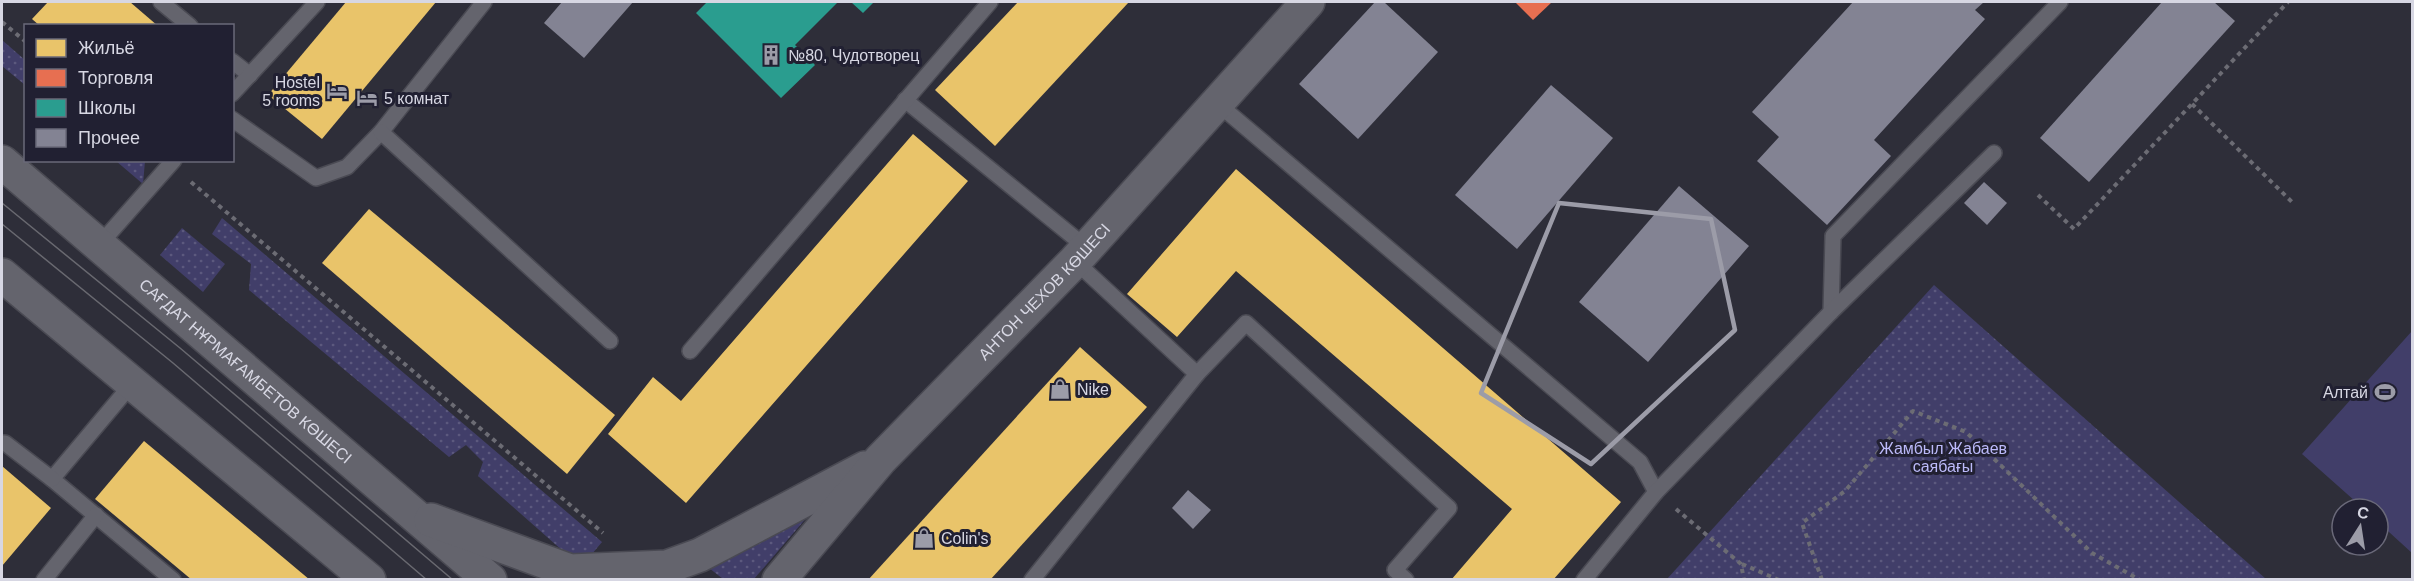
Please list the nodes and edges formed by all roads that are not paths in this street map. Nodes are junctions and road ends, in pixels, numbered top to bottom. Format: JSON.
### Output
{"nodes":[{"id":1,"x":161,"y":2,"type":"edge"},
{"id":2,"x":317,"y":2,"type":"edge"},
{"id":3,"x":484,"y":2,"type":"edge"},
{"id":4,"x":990,"y":2,"type":"edge"},
{"id":5,"x":1308,"y":2,"type":"edge"},
{"id":6,"x":2061,"y":2,"type":"edge"},
{"id":7,"x":188,"y":24,"type":"edge"},
{"id":8,"x":234,"y":63,"type":"edge"},
{"id":9,"x":250,"y":75,"type":"junction"},
{"id":10,"x":234,"y":92,"type":"edge"},
{"id":11,"x":905,"y":100,"type":"junction"},
{"id":12,"x":1217,"y":103,"type":"junction"},
{"id":13,"x":234,"y":120,"type":"edge"},
{"id":14,"x":381,"y":132,"type":"junction"},
{"id":15,"x":1994,"y":153,"type":"dead end"},
{"id":16,"x":2,"y":162,"type":"edge"},
{"id":17,"x":172,"y":163,"type":"edge"},
{"id":18,"x":100,"y":244,"type":"junction"},
{"id":19,"x":1081,"y":254,"type":"junction"},
{"id":20,"x":2,"y":275,"type":"edge"},
{"id":21,"x":1831,"y":312,"type":"junction"},
{"id":22,"x":610,"y":341,"type":"dead end"},
{"id":23,"x":690,"y":351,"type":"dead end"},
{"id":24,"x":1197,"y":374,"type":"junction"},
{"id":25,"x":131,"y":385,"type":"junction"},
{"id":26,"x":2,"y":443,"type":"edge"},
{"id":27,"x":880,"y":460,"type":"junction"},
{"id":28,"x":52,"y":479,"type":"junction"},
{"id":29,"x":1656,"y":492,"type":"junction"},
{"id":30,"x":410,"y":512,"type":"junction"},
{"id":31,"x":96,"y":515,"type":"junction"},
{"id":32,"x":790,"y":572,"type":"edge"},
{"id":33,"x":44,"y":579,"type":"edge"},
{"id":34,"x":173,"y":579,"type":"edge"},
{"id":35,"x":369,"y":579,"type":"edge"},
{"id":36,"x":490,"y":579,"type":"edge"},
{"id":37,"x":1032,"y":579,"type":"edge"},
{"id":38,"x":1406,"y":579,"type":"edge"},
{"id":39,"x":1584,"y":579,"type":"edge"}],
"edges":[{"from":1,"to":7,"type":"lane"},
{"from":2,"to":9,"type":"lane"},
{"from":3,"to":14,"type":"lane"},
{"from":4,"to":11,"type":"lane"},
{"from":5,"to":12,"type":"street","name":"АНТОН ЧЕХОВ КӨШЕСІ"},
{"from":6,"to":21,"type":"lane"},
{"from":8,"to":9,"type":"lane"},
{"from":9,"to":10,"type":"lane"},
{"from":11,"to":19,"type":"lane"},
{"from":11,"to":23,"type":"lane"},
{"from":12,"to":19,"type":"street","name":"АНТОН ЧЕХОВ КӨШЕСІ"},
{"from":12,"to":29,"type":"lane"},
{"from":13,"to":14,"type":"lane"},
{"from":14,"to":22,"type":"lane"},
{"from":15,"to":21,"type":"lane"},
{"from":16,"to":18,"type":"street","name":"САҒДАТ НҰРМАҒАМБЕТОВ КӨШЕСІ"},
{"from":17,"to":18,"type":"lane"},
{"from":18,"to":30,"type":"street","name":"САҒДАТ НҰРМАҒАМБЕТОВ КӨШЕСІ"},
{"from":19,"to":24,"type":"lane"},
{"from":19,"to":27,"type":"street","name":"АНТОН ЧЕХОВ КӨШЕСІ"},
{"from":20,"to":25,"type":"street"},
{"from":21,"to":29,"type":"lane"},
{"from":24,"to":37,"type":"lane"},
{"from":24,"to":38,"type":"lane"},
{"from":25,"to":28,"type":"lane"},
{"from":25,"to":35,"type":"street"},
{"from":26,"to":28,"type":"lane"},
{"from":27,"to":30,"type":"street"},
{"from":27,"to":32,"type":"street","name":"АНТОН ЧЕХОВ КӨШЕСІ"},
{"from":28,"to":31,"type":"lane"},
{"from":29,"to":39,"type":"lane"},
{"from":30,"to":36,"type":"street","name":"САҒДАТ НҰРМАҒАМБЕТОВ КӨШЕСІ"},
{"from":31,"to":33,"type":"lane"},
{"from":31,"to":34,"type":"lane"}]}
